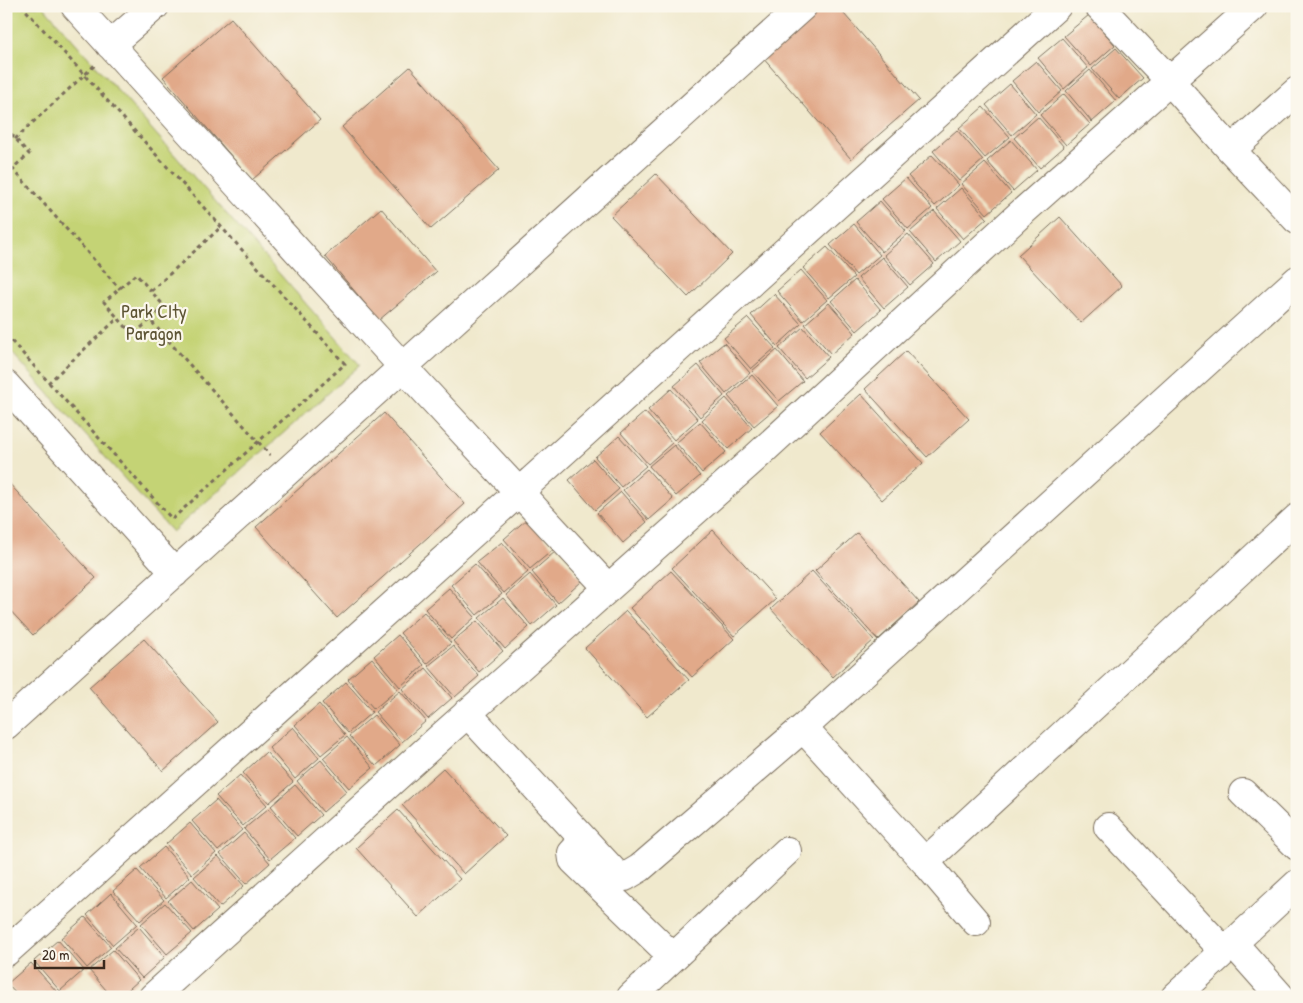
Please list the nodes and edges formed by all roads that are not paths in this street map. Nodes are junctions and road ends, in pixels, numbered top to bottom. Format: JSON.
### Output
{"nodes":[{"id":1,"x":75,"y":6,"type":"edge"},
{"id":2,"x":156,"y":6,"type":"edge"},
{"id":3,"x":803,"y":6,"type":"edge"},
{"id":4,"x":1056,"y":6,"type":"edge"},
{"id":5,"x":1099,"y":6,"type":"edge"},
{"id":6,"x":1254,"y":6,"type":"edge"},
{"id":7,"x":111,"y":47,"type":"junction"},
{"id":8,"x":1170,"y":81,"type":"junction"},
{"id":9,"x":1297,"y":91,"type":"edge"},
{"id":10,"x":1231,"y":150,"type":"junction"},
{"id":11,"x":1297,"y":220,"type":"edge"},
{"id":12,"x":1297,"y":280,"type":"edge"},
{"id":13,"x":403,"y":367,"type":"junction"},
{"id":14,"x":6,"y":385,"type":"edge"},
{"id":15,"x":519,"y":492,"type":"junction"},
{"id":16,"x":1297,"y":518,"type":"edge"},
{"id":17,"x":175,"y":573,"type":"junction"},
{"id":18,"x":608,"y":588,"type":"junction"},
{"id":19,"x":467,"y":713,"type":"junction"},
{"id":20,"x":6,"y":725,"type":"edge"},
{"id":21,"x":803,"y":728,"type":"junction"},
{"id":22,"x":1243,"y":793,"type":"dead end"},
{"id":23,"x":1108,"y":827,"type":"dead end"},
{"id":24,"x":584,"y":840,"type":"junction"},
{"id":25,"x":1297,"y":846,"type":"edge"},
{"id":26,"x":787,"y":851,"type":"dead end"},
{"id":27,"x":925,"y":862,"type":"junction"},
{"id":28,"x":1297,"y":884,"type":"edge"},
{"id":29,"x":976,"y":922,"type":"dead end"},
{"id":30,"x":1229,"y":947,"type":"junction"},
{"id":31,"x":6,"y":952,"type":"edge"},
{"id":32,"x":673,"y":957,"type":"junction"},
{"id":33,"x":153,"y":997,"type":"edge"},
{"id":34,"x":631,"y":997,"type":"edge"},
{"id":35,"x":1175,"y":997,"type":"edge"},
{"id":36,"x":1281,"y":997,"type":"edge"}],
"edges":[{"from":1,"to":7,"type":"street"},
{"from":2,"to":7,"type":"street"},
{"from":3,"to":13,"type":"street"},
{"from":4,"to":15,"type":"street"},
{"from":5,"to":8,"type":"street"},
{"from":6,"to":8,"type":"street"},
{"from":7,"to":13,"type":"street"},
{"from":8,"to":10,"type":"street"},
{"from":8,"to":18,"type":"street"},
{"from":9,"to":10,"type":"street"},
{"from":10,"to":11,"type":"street"},
{"from":12,"to":21,"type":"street"},
{"from":13,"to":15,"type":"street"},
{"from":13,"to":17,"type":"street"},
{"from":14,"to":17,"type":"street"},
{"from":15,"to":18,"type":"street"},
{"from":15,"to":31,"type":"street"},
{"from":16,"to":27,"type":"street"},
{"from":17,"to":20,"type":"street"},
{"from":18,"to":19,"type":"street"},
{"from":19,"to":24,"type":"street"},
{"from":19,"to":33,"type":"street"},
{"from":21,"to":24,"type":"street"},
{"from":21,"to":27,"type":"street"},
{"from":22,"to":25,"type":"street"},
{"from":23,"to":30,"type":"street"},
{"from":24,"to":32,"type":"street"},
{"from":26,"to":32,"type":"street"},
{"from":27,"to":29,"type":"street"},
{"from":28,"to":30,"type":"street"},
{"from":30,"to":35,"type":"street"},
{"from":30,"to":36,"type":"street"},
{"from":32,"to":34,"type":"street"}]}
